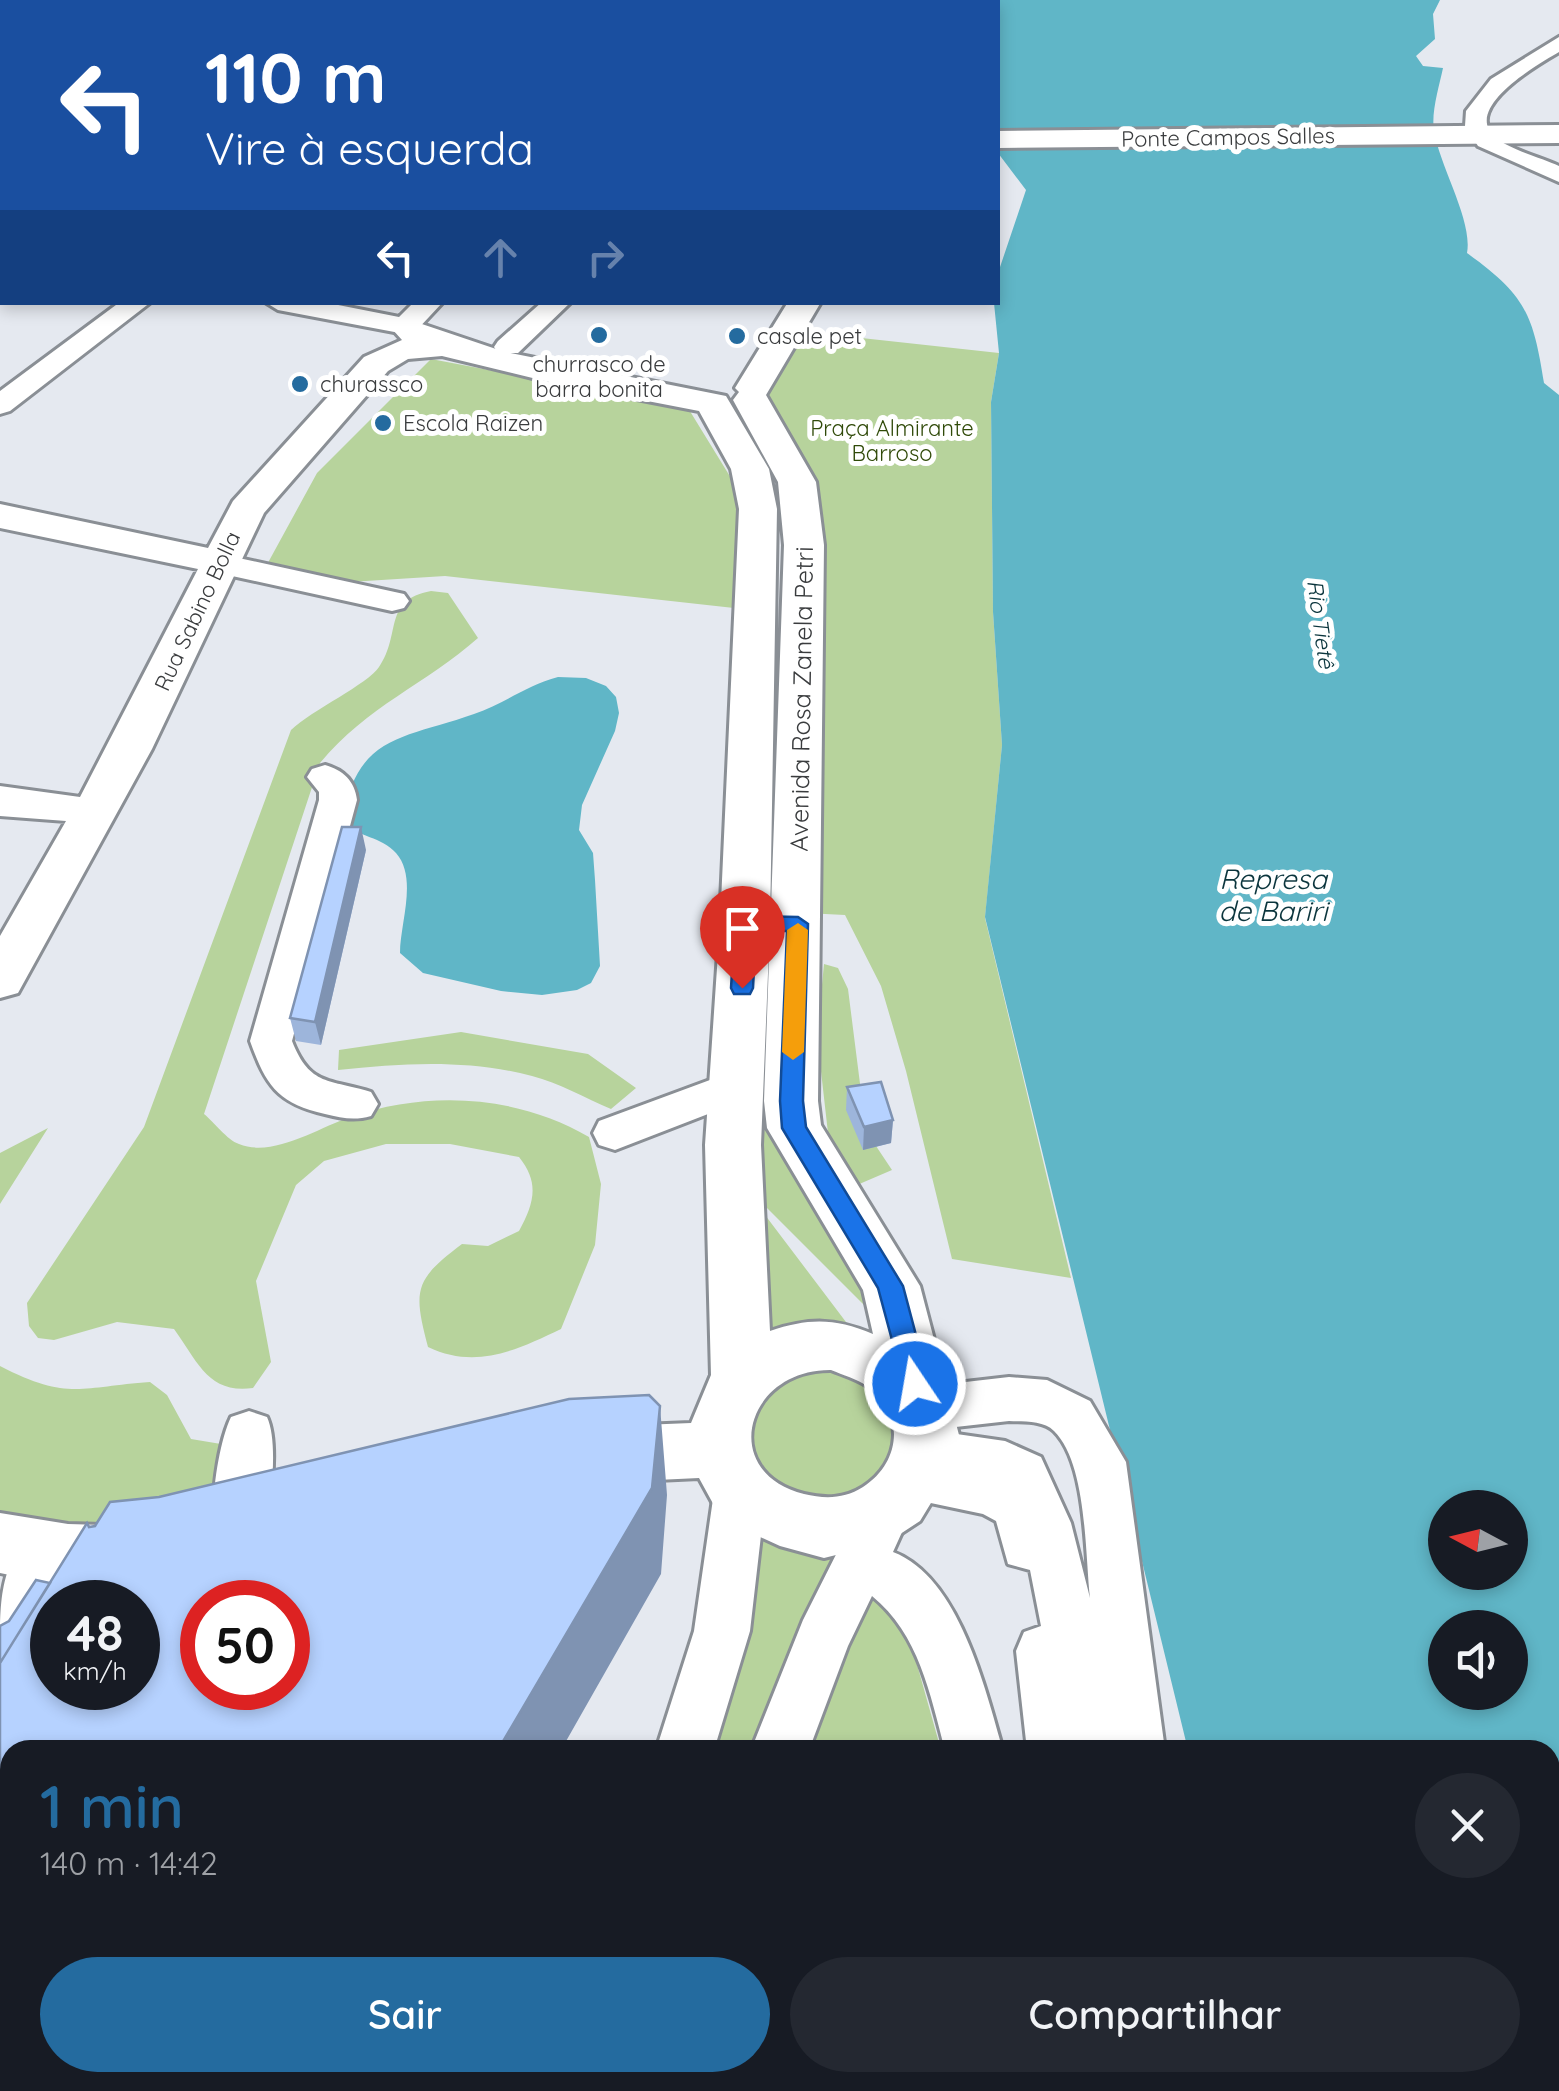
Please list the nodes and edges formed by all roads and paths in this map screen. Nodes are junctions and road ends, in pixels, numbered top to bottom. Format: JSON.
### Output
{"nodes":[{"id":1,"x":1559,"y":43,"type":"edge"},
{"id":2,"x":1469,"y":134,"type":"junction"},
{"id":3,"x":1559,"y":134,"type":"edge"},
{"id":4,"x":1000,"y":140,"type":"edge"},
{"id":5,"x":1559,"y":175,"type":"edge"},
{"id":6,"x":134,"y":305,"type":"edge"},
{"id":7,"x":297,"y":305,"type":"edge"},
{"id":8,"x":555,"y":305,"type":"edge"},
{"id":9,"x":771,"y":305,"type":"edge"},
{"id":10,"x":801,"y":305,"type":"edge"},
{"id":11,"x":426,"y":325,"type":"edge"},
{"id":12,"x":508,"y":347,"type":"junction"},
{"id":13,"x":726,"y":390,"type":"junction"},
{"id":14,"x":0,"y":405,"type":"edge"},
{"id":15,"x":0,"y":516,"type":"edge"},
{"id":16,"x":215,"y":562,"type":"junction"},
{"id":17,"x":392,"y":600,"type":"dead end"},
{"id":18,"x":325,"y":776,"type":"dead end"},
{"id":19,"x":0,"y":801,"type":"edge"},
{"id":20,"x":63,"y":807,"type":"junction"},
{"id":21,"x":746,"y":924,"type":"junction"},
{"id":22,"x":798,"y":924,"type":"junction"},
{"id":23,"x":0,"y":925,"type":"edge"},
{"id":24,"x":0,"y":980,"type":"edge"},
{"id":25,"x":736,"y":1086,"type":"junction"},
{"id":26,"x":356,"y":1104,"type":"dead end"},
{"id":27,"x":615,"y":1133,"type":"dead end"},
{"id":28,"x":742,"y":1379,"type":"junction"},
{"id":29,"x":249,"y":1433,"type":"dead end"},
{"id":30,"x":914,"y":1450,"type":"junction"},
{"id":31,"x":544,"y":1466,"type":"edge"},
{"id":32,"x":730,"y":1470,"type":"junction"},
{"id":33,"x":266,"y":1533,"type":"joint"},
{"id":34,"x":24,"y":1548,"type":"edge"},
{"id":35,"x":860,"y":1565,"type":"junction"},
{"id":36,"x":126,"y":1579,"type":"edge"},
{"id":37,"x":0,"y":1620,"type":"edge"},
{"id":38,"x":688,"y":1740,"type":"edge"},
{"id":39,"x":784,"y":1740,"type":"edge"},
{"id":40,"x":971,"y":1740,"type":"edge"},
{"id":41,"x":1055,"y":1740,"type":"edge"},
{"id":42,"x":1087,"y":1740,"type":"edge"},
{"id":43,"x":1135,"y":1740,"type":"edge"}],
"edges":[{"from":1,"to":2,"type":"street"},
{"from":2,"to":3,"type":"main road","name":"Ponte Campos Salles"},
{"from":2,"to":4,"type":"main road","name":"Ponte Campos Salles"},
{"from":2,"to":5,"type":"street"},
{"from":6,"to":14,"type":"street"},
{"from":7,"to":11,"type":"street"},
{"from":8,"to":12,"type":"street"},
{"from":9,"to":13,"type":"main road"},
{"from":10,"to":13,"type":"main road"},
{"from":11,"to":12,"type":"main road"},
{"from":11,"to":13,"type":"main road"},
{"from":11,"to":16,"type":"main road","name":"Rua Sabino Bolla"},
{"from":12,"to":13,"type":"main road"},
{"from":13,"to":21,"type":"main road","name":"Avenida Rosa Zanela Petri"},
{"from":13,"to":22,"type":"main road","name":"Avenida Rosa Zanela Petri"},
{"from":15,"to":16,"type":"main road"},
{"from":16,"to":17,"type":"street"},
{"from":16,"to":20,"type":"main road","name":"Rua Sabino Bolla"},
{"from":16,"to":24,"type":"main road","name":"Rua Sabino Bolla"},
{"from":18,"to":26,"type":"street"},
{"from":19,"to":20,"type":"main road"},
{"from":20,"to":23,"type":"main road","name":"Rua Sabino Bolla"},
{"from":21,"to":22,"type":"main road"},
{"from":21,"to":25,"type":"main road","name":"Avenida Rosa Zanela Petri"},
{"from":22,"to":30,"type":"main road","name":"Avenida Rosa Zanela Petri"},
{"from":25,"to":27,"type":"street"},
{"from":25,"to":28,"type":"main road","name":"Avenida Rosa Zanela Petri"},
{"from":28,"to":30,"type":"main road"},
{"from":28,"to":32,"type":"main road"},
{"from":29,"to":33,"type":"street"},
{"from":30,"to":32,"type":"main road"},
{"from":30,"to":35,"type":"street"},
{"from":30,"to":41,"type":"street"},
{"from":30,"to":42,"type":"street"},
{"from":30,"to":43,"type":"street"},
{"from":31,"to":32,"type":"main road"},
{"from":32,"to":38,"type":"street"},
{"from":33,"to":36,"type":"main road"},
{"from":34,"to":36,"type":"main road"},
{"from":34,"to":37,"type":"street"},
{"from":35,"to":39,"type":"street"},
{"from":35,"to":40,"type":"street"}]}
